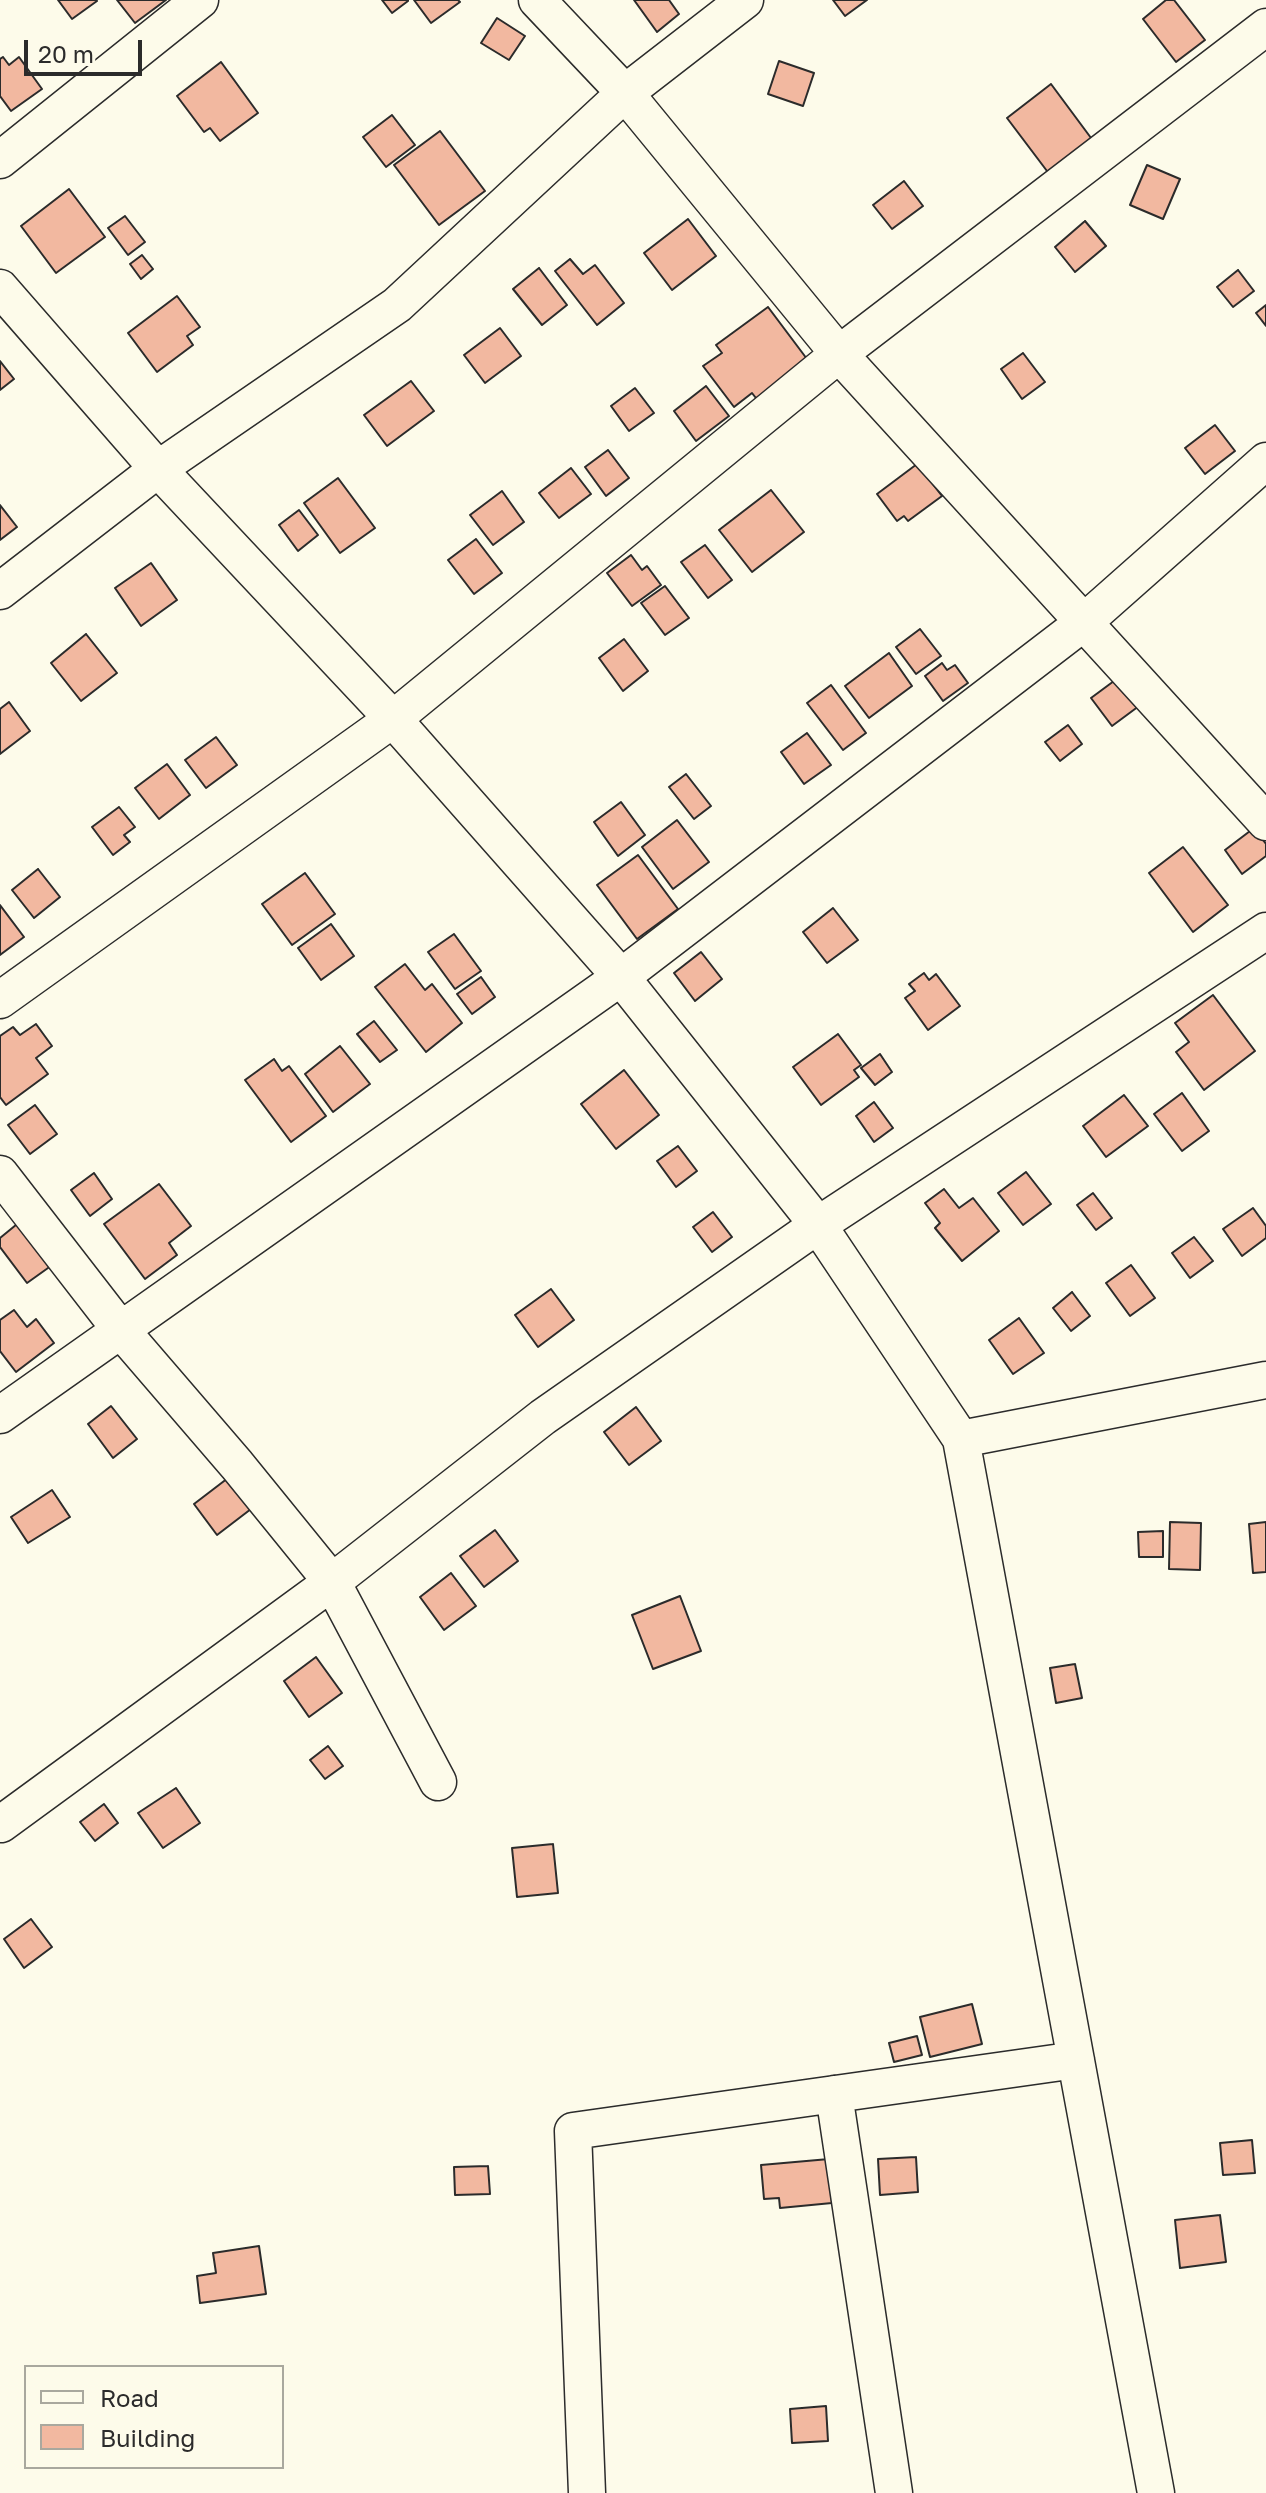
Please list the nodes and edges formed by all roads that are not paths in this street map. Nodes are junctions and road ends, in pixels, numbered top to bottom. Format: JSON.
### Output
{"nodes":[{"id":1,"x":200,"y":0,"type":"edge"},
{"id":2,"x":537,"y":0,"type":"edge"},
{"id":3,"x":745,"y":0,"type":"edge"},
{"id":4,"x":1266,"y":27,"type":"edge"},
{"id":5,"x":625,"y":93,"type":"junction"},
{"id":6,"x":0,"y":160,"type":"edge"},
{"id":7,"x":0,"y":288,"type":"edge"},
{"id":8,"x":839,"y":354,"type":"junction"},
{"id":9,"x":1266,"y":461,"type":"edge"},
{"id":10,"x":158,"y":469,"type":"junction"},
{"id":11,"x":0,"y":591,"type":"edge"},
{"id":12,"x":1083,"y":623,"type":"junction"},
{"id":13,"x":393,"y":719,"type":"junction"},
{"id":14,"x":1266,"y":822,"type":"edge"},
{"id":15,"x":1266,"y":931,"type":"edge"},
{"id":16,"x":621,"y":977,"type":"junction"},
{"id":17,"x":0,"y":1000,"type":"edge"},
{"id":18,"x":0,"y":1174,"type":"edge"},
{"id":19,"x":818,"y":1225,"type":"junction"},
{"id":20,"x":120,"y":1329,"type":"junction"},
{"id":21,"x":1266,"y":1380,"type":"edge"},
{"id":22,"x":0,"y":1415,"type":"edge"},
{"id":23,"x":961,"y":1439,"type":"junction"},
{"id":24,"x":332,"y":1582,"type":"junction"},
{"id":25,"x":438,"y":1782,"type":"dead end"},
{"id":26,"x":1,"y":1824,"type":"edge"},
{"id":27,"x":1076,"y":2060,"type":"junction"},
{"id":28,"x":834,"y":2094,"type":"junction"},
{"id":29,"x":587,"y":2493,"type":"edge"},
{"id":30,"x":894,"y":2493,"type":"edge"},
{"id":31,"x":1156,"y":2493,"type":"edge"}],
"edges":[{"from":1,"to":6,"type":"street"},
{"from":2,"to":5,"type":"street"},
{"from":3,"to":5,"type":"street"},
{"from":4,"to":8,"type":"street"},
{"from":5,"to":8,"type":"street"},
{"from":5,"to":10,"type":"street"},
{"from":7,"to":10,"type":"street"},
{"from":8,"to":12,"type":"street"},
{"from":8,"to":13,"type":"street"},
{"from":9,"to":12,"type":"street"},
{"from":10,"to":11,"type":"street"},
{"from":10,"to":13,"type":"street"},
{"from":12,"to":14,"type":"street"},
{"from":12,"to":16,"type":"street"},
{"from":13,"to":16,"type":"street"},
{"from":13,"to":17,"type":"street"},
{"from":15,"to":19,"type":"street"},
{"from":16,"to":19,"type":"street"},
{"from":16,"to":20,"type":"street"},
{"from":18,"to":20,"type":"street"},
{"from":19,"to":23,"type":"street"},
{"from":19,"to":24,"type":"street"},
{"from":20,"to":22,"type":"street"},
{"from":20,"to":24,"type":"street"},
{"from":21,"to":23,"type":"street"},
{"from":23,"to":27,"type":"street"},
{"from":24,"to":25,"type":"street"},
{"from":24,"to":26,"type":"street"},
{"from":27,"to":28,"type":"street"},
{"from":27,"to":31,"type":"street"},
{"from":28,"to":29,"type":"street"},
{"from":28,"to":30,"type":"street"}]}
